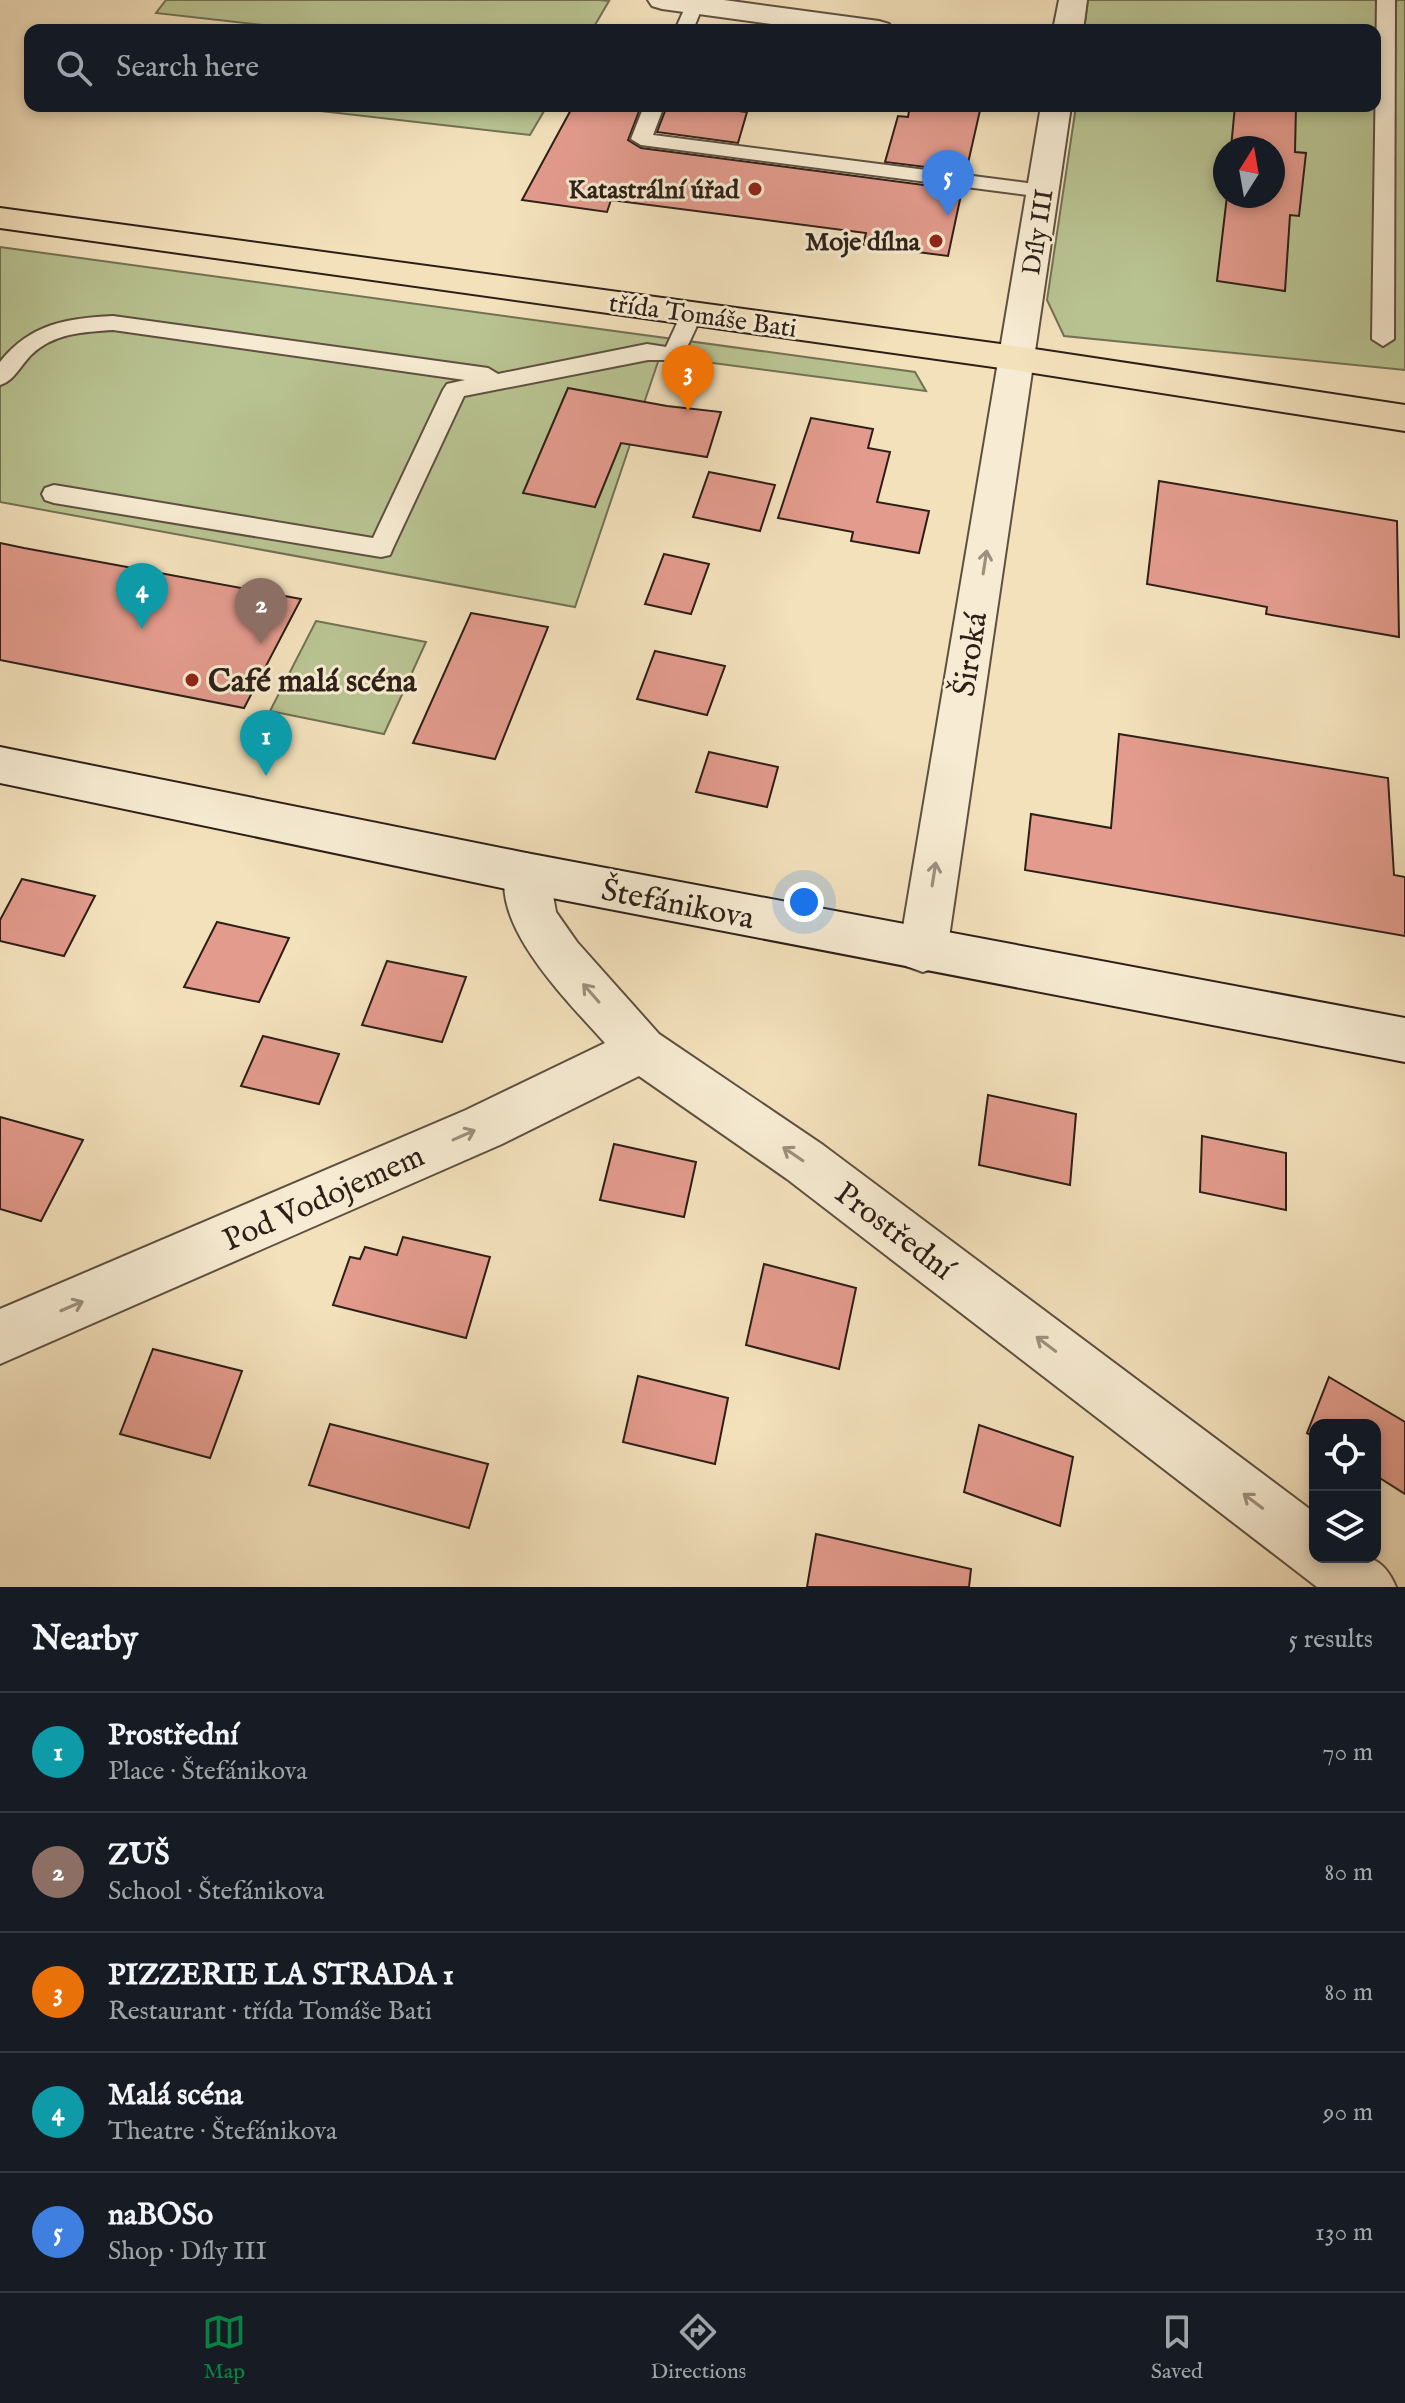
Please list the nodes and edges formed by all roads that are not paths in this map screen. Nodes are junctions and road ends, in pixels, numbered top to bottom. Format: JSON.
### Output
{"nodes":[{"id":1,"x":662,"y":0,"type":"edge"},
{"id":2,"x":1073,"y":0,"type":"edge"},
{"id":3,"x":1386,"y":0,"type":"edge"},
{"id":4,"x":689,"y":17,"type":"edge"},
{"id":5,"x":791,"y":24,"type":"edge"},
{"id":6,"x":1069,"y":24,"type":"edge"},
{"id":7,"x":652,"y":112,"type":"edge"},
{"id":8,"x":1055,"y":112,"type":"edge"},
{"id":9,"x":1043,"y":191,"type":"junction"},
{"id":10,"x":0,"y":218,"type":"edge"},
{"id":11,"x":692,"y":313,"type":"junction"},
{"id":12,"x":1383,"y":339,"type":"dead end"},
{"id":13,"x":1015,"y":358,"type":"junction"},
{"id":14,"x":0,"y":377,"type":"edge"},
{"id":15,"x":513,"y":379,"type":"junction"},
{"id":16,"x":1405,"y":418,"type":"edge"},
{"id":17,"x":54,"y":494,"type":"dead end"},
{"id":18,"x":0,"y":765,"type":"edge"},
{"id":19,"x":526,"y":873,"type":"junction"},
{"id":20,"x":923,"y":951,"type":"junction"},
{"id":21,"x":1405,"y":1040,"type":"edge"},
{"id":22,"x":642,"y":1050,"type":"junction"},
{"id":23,"x":0,"y":1337,"type":"edge"},
{"id":24,"x":1309,"y":1544,"type":"edge"},
{"id":25,"x":1334,"y":1563,"type":"edge"},
{"id":26,"x":1366,"y":1587,"type":"edge"}],
"edges":[{"from":1,"to":4,"type":"street"},
{"from":2,"to":6,"type":"street"},
{"from":3,"to":12,"type":"lane"},
{"from":4,"to":5,"type":"street"},
{"from":7,"to":9,"type":"lane"},
{"from":8,"to":9,"type":"street","name":"Díly III"},
{"from":9,"to":13,"type":"street","name":"Díly III"},
{"from":10,"to":11,"type":"main road","name":"třída Tomáše Bati"},
{"from":11,"to":13,"type":"main road","name":"třída Tomáše Bati"},
{"from":11,"to":15,"type":"lane"},
{"from":13,"to":16,"type":"main road","name":"třída Tomáše Bati"},
{"from":20,"to":13,"type":"street","name":"Široká","one_way":true},
{"from":14,"to":15,"type":"lane"},
{"from":15,"to":17,"type":"lane"},
{"from":18,"to":19,"type":"street","name":"Štefánikova"},
{"from":19,"to":20,"type":"street","name":"Štefánikova"},
{"from":22,"to":19,"type":"street","name":"Prostřední","one_way":true},
{"from":20,"to":21,"type":"street","name":"Štefánikova"},
{"from":23,"to":22,"type":"street","name":"Pod Vodojemem","one_way":true},
{"from":24,"to":22,"type":"street","name":"Prostřední","one_way":true},
{"from":25,"to":26,"type":"street"}]}
